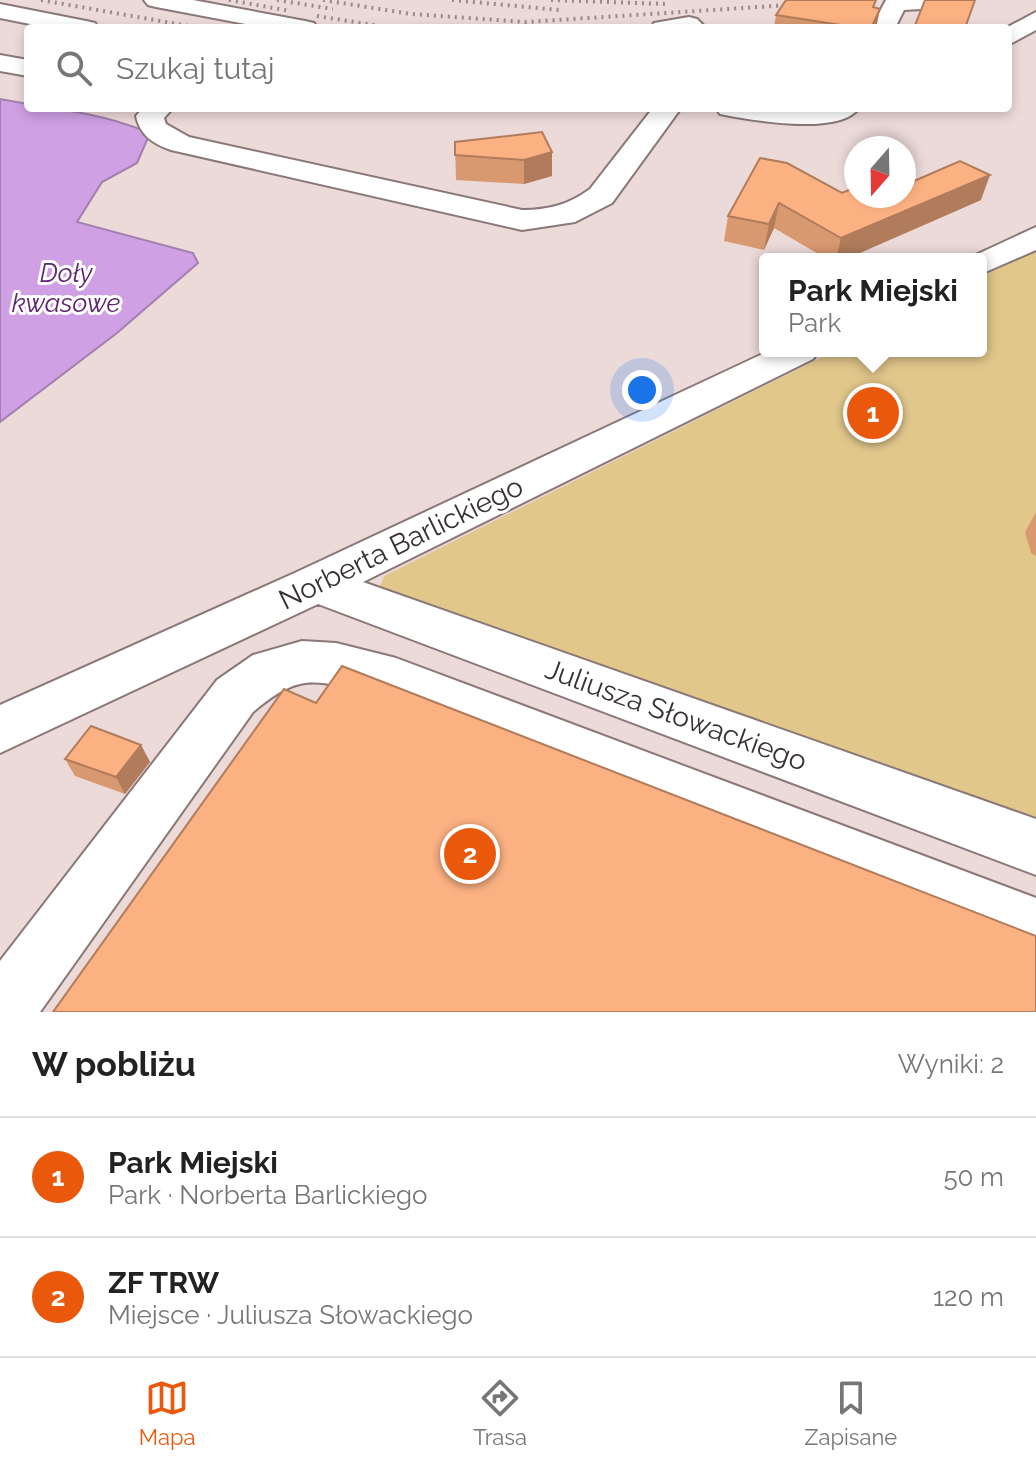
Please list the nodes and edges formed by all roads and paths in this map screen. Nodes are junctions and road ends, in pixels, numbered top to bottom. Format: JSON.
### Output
{"nodes":[{"id":1,"x":156,"y":0,"type":"edge"},
{"id":2,"x":956,"y":0,"type":"edge"},
{"id":3,"x":0,"y":11,"type":"edge"},
{"id":4,"x":41,"y":18,"type":"junction"},
{"id":5,"x":1036,"y":19,"type":"edge"},
{"id":6,"x":30,"y":24,"type":"edge"},
{"id":7,"x":68,"y":24,"type":"edge"},
{"id":8,"x":279,"y":24,"type":"edge"},
{"id":9,"x":885,"y":24,"type":"edge"},
{"id":10,"x":24,"y":27,"type":"edge"},
{"id":11,"x":14,"y":33,"type":"dead end"},
{"id":12,"x":1012,"y":35,"type":"edge"},
{"id":13,"x":0,"y":63,"type":"edge"},
{"id":14,"x":24,"y":67,"type":"edge"},
{"id":15,"x":154,"y":112,"type":"edge"},
{"id":16,"x":664,"y":112,"type":"edge"},
{"id":17,"x":757,"y":112,"type":"edge"},
{"id":18,"x":832,"y":112,"type":"edge"},
{"id":19,"x":1036,"y":237,"type":"edge"},
{"id":20,"x":987,"y":261,"type":"edge"},
{"id":21,"x":788,"y":357,"type":"edge"},
{"id":22,"x":316,"y":584,"type":"junction"},
{"id":23,"x":0,"y":730,"type":"edge"},
{"id":24,"x":1036,"y":847,"type":"edge"},
{"id":25,"x":1036,"y":929,"type":"edge"},
{"id":26,"x":1,"y":1012,"type":"edge"}],
"edges":[{"from":1,"to":8,"type":"street"},
{"from":2,"to":9,"type":"street"},
{"from":3,"to":4,"type":"street"},
{"from":4,"to":6,"type":"street"},
{"from":4,"to":7,"type":"street"},
{"from":5,"to":12,"type":"street"},
{"from":10,"to":11,"type":"street"},
{"from":13,"to":14,"type":"street"},
{"from":15,"to":16,"type":"street"},
{"from":17,"to":18,"type":"street"},
{"from":19,"to":20,"type":"street"},
{"from":21,"to":22,"type":"street","name":"Norberta Barlickiego"},
{"from":22,"to":23,"type":"street","name":"Norberta Barlickiego"},
{"from":22,"to":24,"type":"street","name":"Juliusza Słowackiego"},
{"from":25,"to":26,"type":"street"}]}
